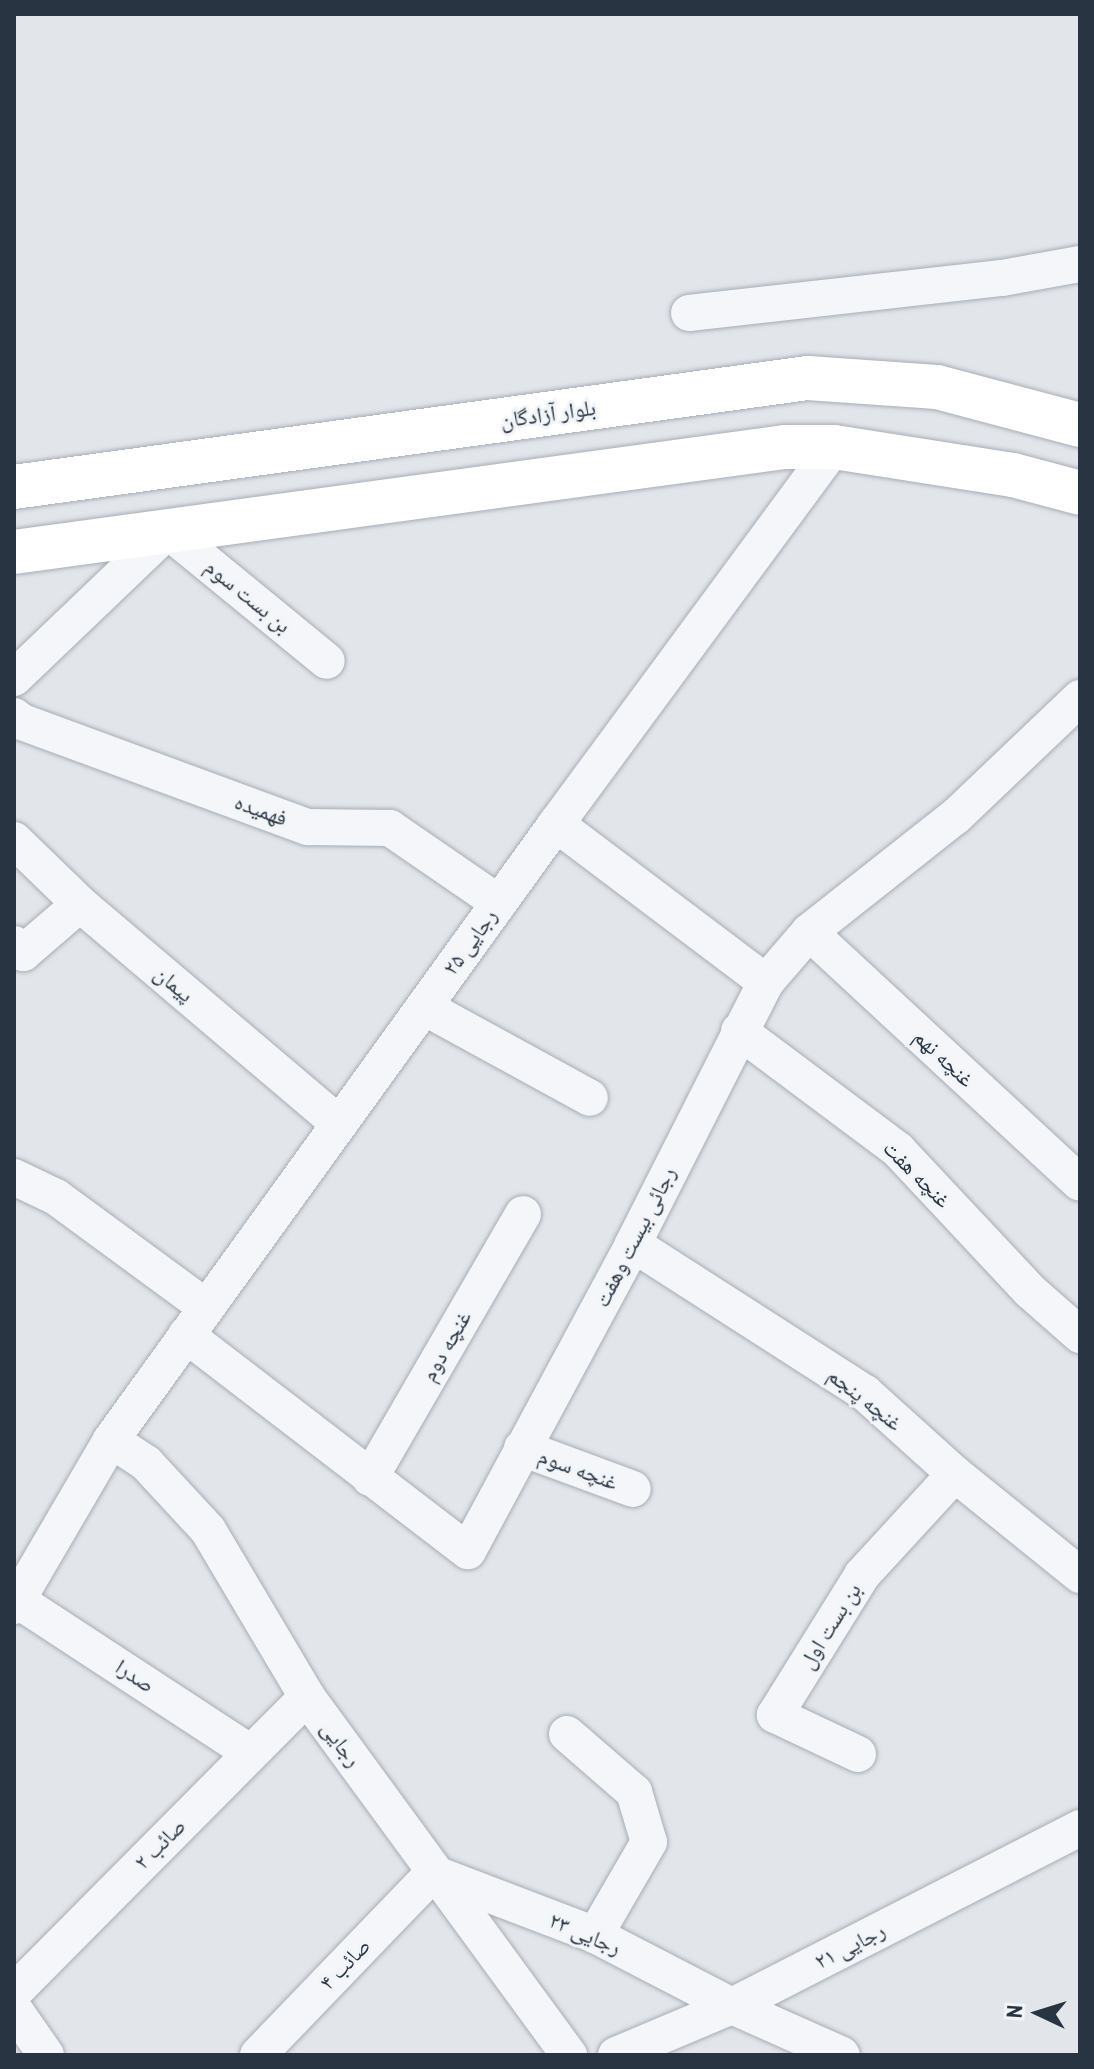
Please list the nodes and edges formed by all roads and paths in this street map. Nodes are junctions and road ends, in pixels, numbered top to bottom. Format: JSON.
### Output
{"nodes":[{"id":1,"x":1080,"y":264,"type":"edge"},
{"id":2,"x":689,"y":313,"type":"dead end"},
{"id":3,"x":1080,"y":425,"type":"edge"},
{"id":4,"x":834,"y":447,"type":"junction"},
{"id":5,"x":14,"y":487,"type":"edge"},
{"id":6,"x":1080,"y":493,"type":"edge"},
{"id":7,"x":168,"y":531,"type":"junction"},
{"id":8,"x":14,"y":552,"type":"edge"},
{"id":9,"x":327,"y":661,"type":"dead end"},
{"id":10,"x":14,"y":678,"type":"edge"},
{"id":11,"x":1080,"y":698,"type":"edge"},
{"id":12,"x":14,"y":716,"type":"edge"},
{"id":13,"x":556,"y":824,"type":"junction"},
{"id":14,"x":14,"y":840,"type":"edge"},
{"id":15,"x":499,"y":903,"type":"junction"},
{"id":16,"x":80,"y":904,"type":"junction"},
{"id":17,"x":809,"y":932,"type":"junction"},
{"id":18,"x":14,"y":944,"type":"edge"},
{"id":19,"x":766,"y":982,"type":"junction"},
{"id":20,"x":424,"y":1007,"type":"junction"},
{"id":21,"x":739,"y":1031,"type":"junction"},
{"id":22,"x":590,"y":1098,"type":"dead end"},
{"id":23,"x":339,"y":1124,"type":"junction"},
{"id":24,"x":14,"y":1177,"type":"edge"},
{"id":25,"x":1080,"y":1183,"type":"edge"},
{"id":26,"x":523,"y":1214,"type":"dead end"},
{"id":27,"x":633,"y":1244,"type":"junction"},
{"id":28,"x":196,"y":1321,"type":"junction"},
{"id":29,"x":1080,"y":1335,"type":"edge"},
{"id":30,"x":111,"y":1440,"type":"junction"},
{"id":31,"x":522,"y":1448,"type":"junction"},
{"id":32,"x":955,"y":1474,"type":"junction"},
{"id":33,"x":370,"y":1478,"type":"junction"},
{"id":34,"x":633,"y":1489,"type":"dead end"},
{"id":35,"x":1080,"y":1575,"type":"edge"},
{"id":36,"x":15,"y":1601,"type":"edge"},
{"id":37,"x":307,"y":1697,"type":"junction"},
{"id":38,"x":567,"y":1734,"type":"dead end"},
{"id":39,"x":251,"y":1753,"type":"junction"},
{"id":40,"x":858,"y":1754,"type":"dead end"},
{"id":41,"x":1080,"y":1828,"type":"edge"},
{"id":42,"x":433,"y":1873,"type":"junction"},
{"id":43,"x":595,"y":1935,"type":"junction"},
{"id":44,"x":14,"y":1992,"type":"edge"},
{"id":45,"x":732,"y":2006,"type":"junction"},
{"id":46,"x":14,"y":2009,"type":"edge"},
{"id":47,"x":46,"y":2055,"type":"edge"},
{"id":48,"x":258,"y":2055,"type":"edge"},
{"id":49,"x":569,"y":2055,"type":"edge"},
{"id":50,"x":616,"y":2055,"type":"edge"},
{"id":51,"x":842,"y":2055,"type":"edge"}],
"edges":[{"from":1,"to":2,"type":"street"},
{"from":3,"to":5,"type":"highway","name":"بلوار آزادگان"},
{"from":4,"to":6,"type":"highway"},
{"from":4,"to":7,"type":"highway"},
{"from":4,"to":13,"type":"street","name":"رجایی ۲۵"},
{"from":7,"to":8,"type":"highway"},
{"from":7,"to":9,"type":"street","name":"بن بست سوم"},
{"from":7,"to":10,"type":"street"},
{"from":11,"to":17,"type":"street","name":"رجائی بیست وهفت"},
{"from":12,"to":15,"type":"street","name":"فهمیده"},
{"from":13,"to":15,"type":"street","name":"رجایی ۲۵"},
{"from":13,"to":19,"type":"street"},
{"from":14,"to":16,"type":"street","name":"پیمان"},
{"from":15,"to":20,"type":"street","name":"رجایی ۲۵"},
{"from":16,"to":18,"type":"street"},
{"from":16,"to":23,"type":"street","name":"پیمان"},
{"from":17,"to":19,"type":"street","name":"رجائی بیست وهفت"},
{"from":17,"to":25,"type":"street","name":"غنچه نهم"},
{"from":19,"to":21,"type":"street","name":"رجائی بیست وهفت"},
{"from":20,"to":22,"type":"street"},
{"from":20,"to":23,"type":"street","name":"رجایی ۲۵"},
{"from":21,"to":27,"type":"street","name":"رجائی بیست وهفت"},
{"from":21,"to":29,"type":"street","name":"غنچه هفت"},
{"from":23,"to":28,"type":"street","name":"رجایی ۲۵"},
{"from":24,"to":28,"type":"street","name":"رجائی بیست وهفت"},
{"from":26,"to":33,"type":"street","name":"غنچه دوم"},
{"from":27,"to":31,"type":"street","name":"رجائی بیست وهفت"},
{"from":27,"to":32,"type":"street","name":"غنچه پنجم"},
{"from":28,"to":30,"type":"street","name":"رجایی ۲۵"},
{"from":28,"to":33,"type":"street","name":"رجائی بیست وهفت"},
{"from":30,"to":36,"type":"street","name":"رجایی ۲۵"},
{"from":30,"to":37,"type":"street","name":"رجایی"},
{"from":31,"to":33,"type":"street","name":"رجائی بیست وهفت"},
{"from":31,"to":34,"type":"street","name":"غنچه سوم"},
{"from":32,"to":35,"type":"street","name":"غنچه پنجم"},
{"from":32,"to":40,"type":"street","name":"بن بست اول"},
{"from":36,"to":39,"type":"street","name":"صدرا"},
{"from":37,"to":39,"type":"street","name":"صائب ۲"},
{"from":37,"to":42,"type":"street","name":"رجایی"},
{"from":38,"to":43,"type":"street"},
{"from":39,"to":44,"type":"street","name":"صائب ۲"},
{"from":41,"to":45,"type":"street","name":"رجایی ۲۱"},
{"from":42,"to":43,"type":"street","name":"رجایی ۲۳"},
{"from":42,"to":48,"type":"street","name":"صائب ۴"},
{"from":42,"to":49,"type":"street","name":"رجایی"},
{"from":43,"to":45,"type":"street","name":"رجایی ۲۳"},
{"from":45,"to":50,"type":"street","name":"رجایی ۲۱"},
{"from":45,"to":51,"type":"street","name":"رجایی ۲۳"},
{"from":46,"to":47,"type":"street"}]}
